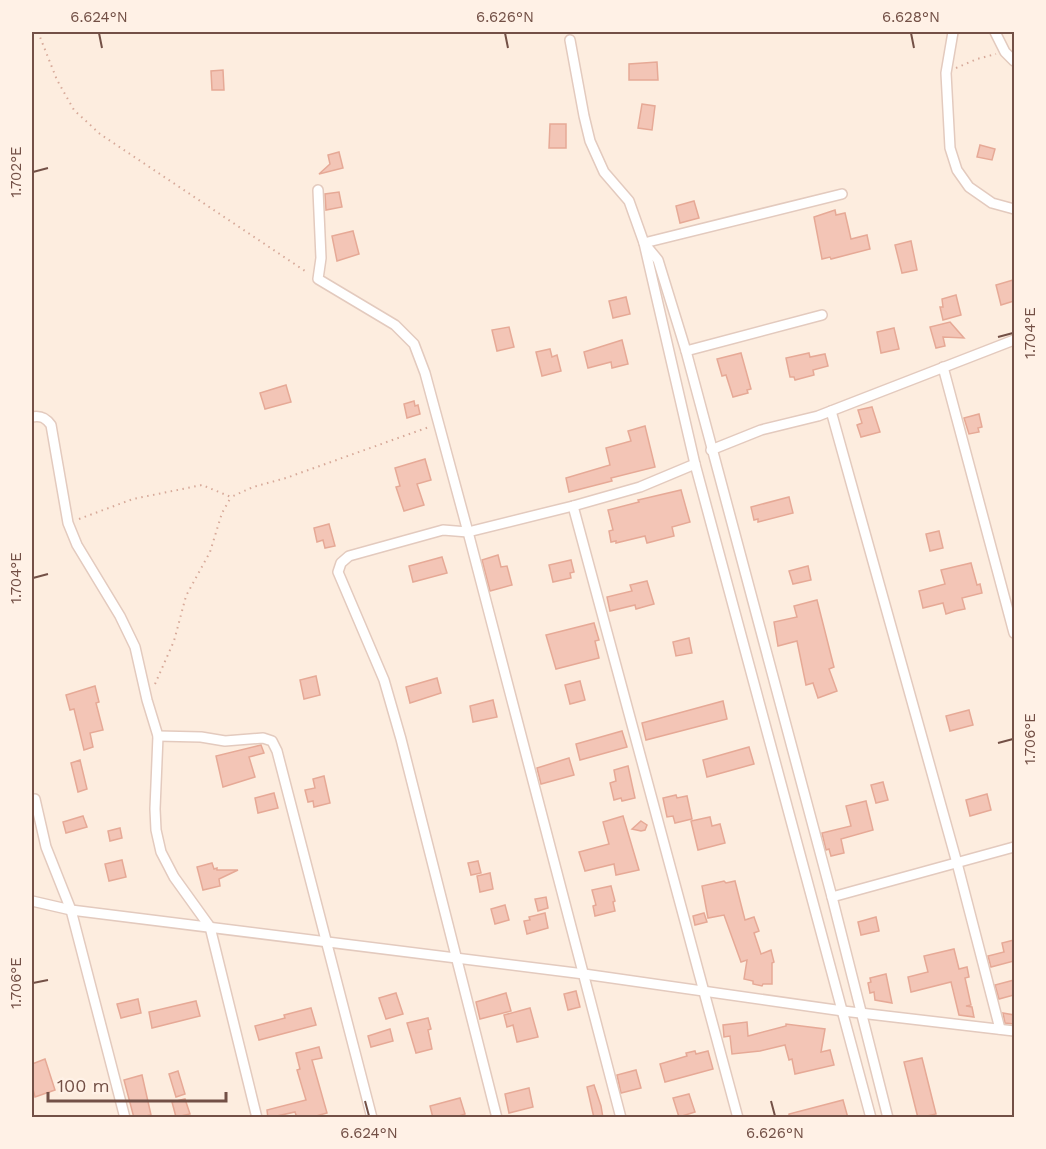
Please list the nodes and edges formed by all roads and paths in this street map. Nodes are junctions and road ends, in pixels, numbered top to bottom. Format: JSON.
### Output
{"nodes":[{"id":1,"x":38,"y":32,"type":"edge"},
{"id":2,"x":953,"y":32,"type":"edge"},
{"id":3,"x":995,"y":32,"type":"edge"},
{"id":4,"x":570,"y":40,"type":"dead end"},
{"id":5,"x":996,"y":54,"type":"dead end"},
{"id":6,"x":1014,"y":61,"type":"edge"},
{"id":7,"x":946,"y":73,"type":"junction"},
{"id":8,"x":318,"y":190,"type":"dead end"},
{"id":9,"x":842,"y":195,"type":"dead end"},
{"id":10,"x":1014,"y":210,"type":"edge"},
{"id":11,"x":644,"y":243,"type":"junction"},
{"id":12,"x":318,"y":279,"type":"junction"},
{"id":13,"x":822,"y":315,"type":"dead end"},
{"id":14,"x":1014,"y":340,"type":"edge"},
{"id":15,"x":686,"y":351,"type":"junction"},
{"id":16,"x":943,"y":367,"type":"junction"},
{"id":17,"x":831,"y":411,"type":"junction"},
{"id":18,"x":32,"y":417,"type":"edge"},
{"id":19,"x":437,"y":424,"type":"junction"},
{"id":20,"x":711,"y":450,"type":"junction"},
{"id":21,"x":694,"y":464,"type":"junction"},
{"id":22,"x":231,"y":496,"type":"junction"},
{"id":23,"x":573,"y":506,"type":"junction"},
{"id":24,"x":68,"y":523,"type":"junction"},
{"id":25,"x":468,"y":532,"type":"junction"},
{"id":26,"x":1014,"y":633,"type":"edge"},
{"id":27,"x":147,"y":700,"type":"junction"},
{"id":28,"x":158,"y":736,"type":"junction"},
{"id":29,"x":35,"y":799,"type":"dead end"},
{"id":30,"x":1014,"y":847,"type":"edge"},
{"id":31,"x":957,"y":863,"type":"junction"},
{"id":32,"x":832,"y":897,"type":"junction"},
{"id":33,"x":32,"y":901,"type":"edge"},
{"id":34,"x":71,"y":910,"type":"junction"},
{"id":35,"x":210,"y":927,"type":"junction"},
{"id":36,"x":327,"y":943,"type":"junction"},
{"id":37,"x":457,"y":958,"type":"junction"},
{"id":38,"x":584,"y":974,"type":"junction"},
{"id":39,"x":704,"y":992,"type":"junction"},
{"id":40,"x":843,"y":1011,"type":"junction"},
{"id":41,"x":860,"y":1013,"type":"junction"},
{"id":42,"x":1000,"y":1029,"type":"junction"},
{"id":43,"x":1014,"y":1031,"type":"edge"},
{"id":44,"x":125,"y":1118,"type":"edge"},
{"id":45,"x":257,"y":1118,"type":"edge"},
{"id":46,"x":372,"y":1118,"type":"edge"},
{"id":47,"x":497,"y":1118,"type":"edge"},
{"id":48,"x":621,"y":1118,"type":"edge"},
{"id":49,"x":738,"y":1118,"type":"edge"},
{"id":50,"x":871,"y":1118,"type":"edge"},
{"id":51,"x":888,"y":1118,"type":"edge"}],
"edges":[{"from":1,"to":12,"type":"path"},
{"from":2,"to":7,"type":"street"},
{"from":3,"to":6,"type":"street"},
{"from":4,"to":11,"type":"street"},
{"from":5,"to":7,"type":"path"},
{"from":7,"to":10,"type":"street"},
{"from":8,"to":12,"type":"street"},
{"from":9,"to":11,"type":"street"},
{"from":11,"to":15,"type":"street"},
{"from":11,"to":21,"type":"street"},
{"from":12,"to":19,"type":"street"},
{"from":13,"to":15,"type":"street"},
{"from":14,"to":16,"type":"street"},
{"from":15,"to":20,"type":"street"},
{"from":16,"to":17,"type":"street"},
{"from":16,"to":26,"type":"street"},
{"from":17,"to":20,"type":"street"},
{"from":17,"to":31,"type":"street"},
{"from":18,"to":24,"type":"street"},
{"from":19,"to":22,"type":"path"},
{"from":19,"to":25,"type":"street"},
{"from":20,"to":32,"type":"street"},
{"from":21,"to":23,"type":"street"},
{"from":21,"to":40,"type":"street"},
{"from":22,"to":24,"type":"path"},
{"from":22,"to":27,"type":"path"},
{"from":23,"to":25,"type":"street"},
{"from":23,"to":39,"type":"street"},
{"from":24,"to":27,"type":"street"},
{"from":25,"to":37,"type":"street"},
{"from":25,"to":38,"type":"street"},
{"from":27,"to":28,"type":"street"},
{"from":28,"to":35,"type":"street"},
{"from":28,"to":36,"type":"street"},
{"from":29,"to":34,"type":"street"},
{"from":30,"to":31,"type":"street"},
{"from":31,"to":32,"type":"street"},
{"from":31,"to":42,"type":"street"},
{"from":32,"to":41,"type":"street"},
{"from":33,"to":34,"type":"street"},
{"from":34,"to":35,"type":"street"},
{"from":34,"to":44,"type":"street"},
{"from":35,"to":36,"type":"street"},
{"from":35,"to":45,"type":"street"},
{"from":36,"to":37,"type":"street"},
{"from":36,"to":46,"type":"street"},
{"from":37,"to":38,"type":"street"},
{"from":37,"to":47,"type":"street"},
{"from":38,"to":39,"type":"street"},
{"from":38,"to":48,"type":"street"},
{"from":39,"to":40,"type":"street"},
{"from":39,"to":49,"type":"street"},
{"from":40,"to":41,"type":"street"},
{"from":40,"to":50,"type":"street"},
{"from":41,"to":42,"type":"street"},
{"from":41,"to":51,"type":"street"},
{"from":42,"to":43,"type":"street"}]}
